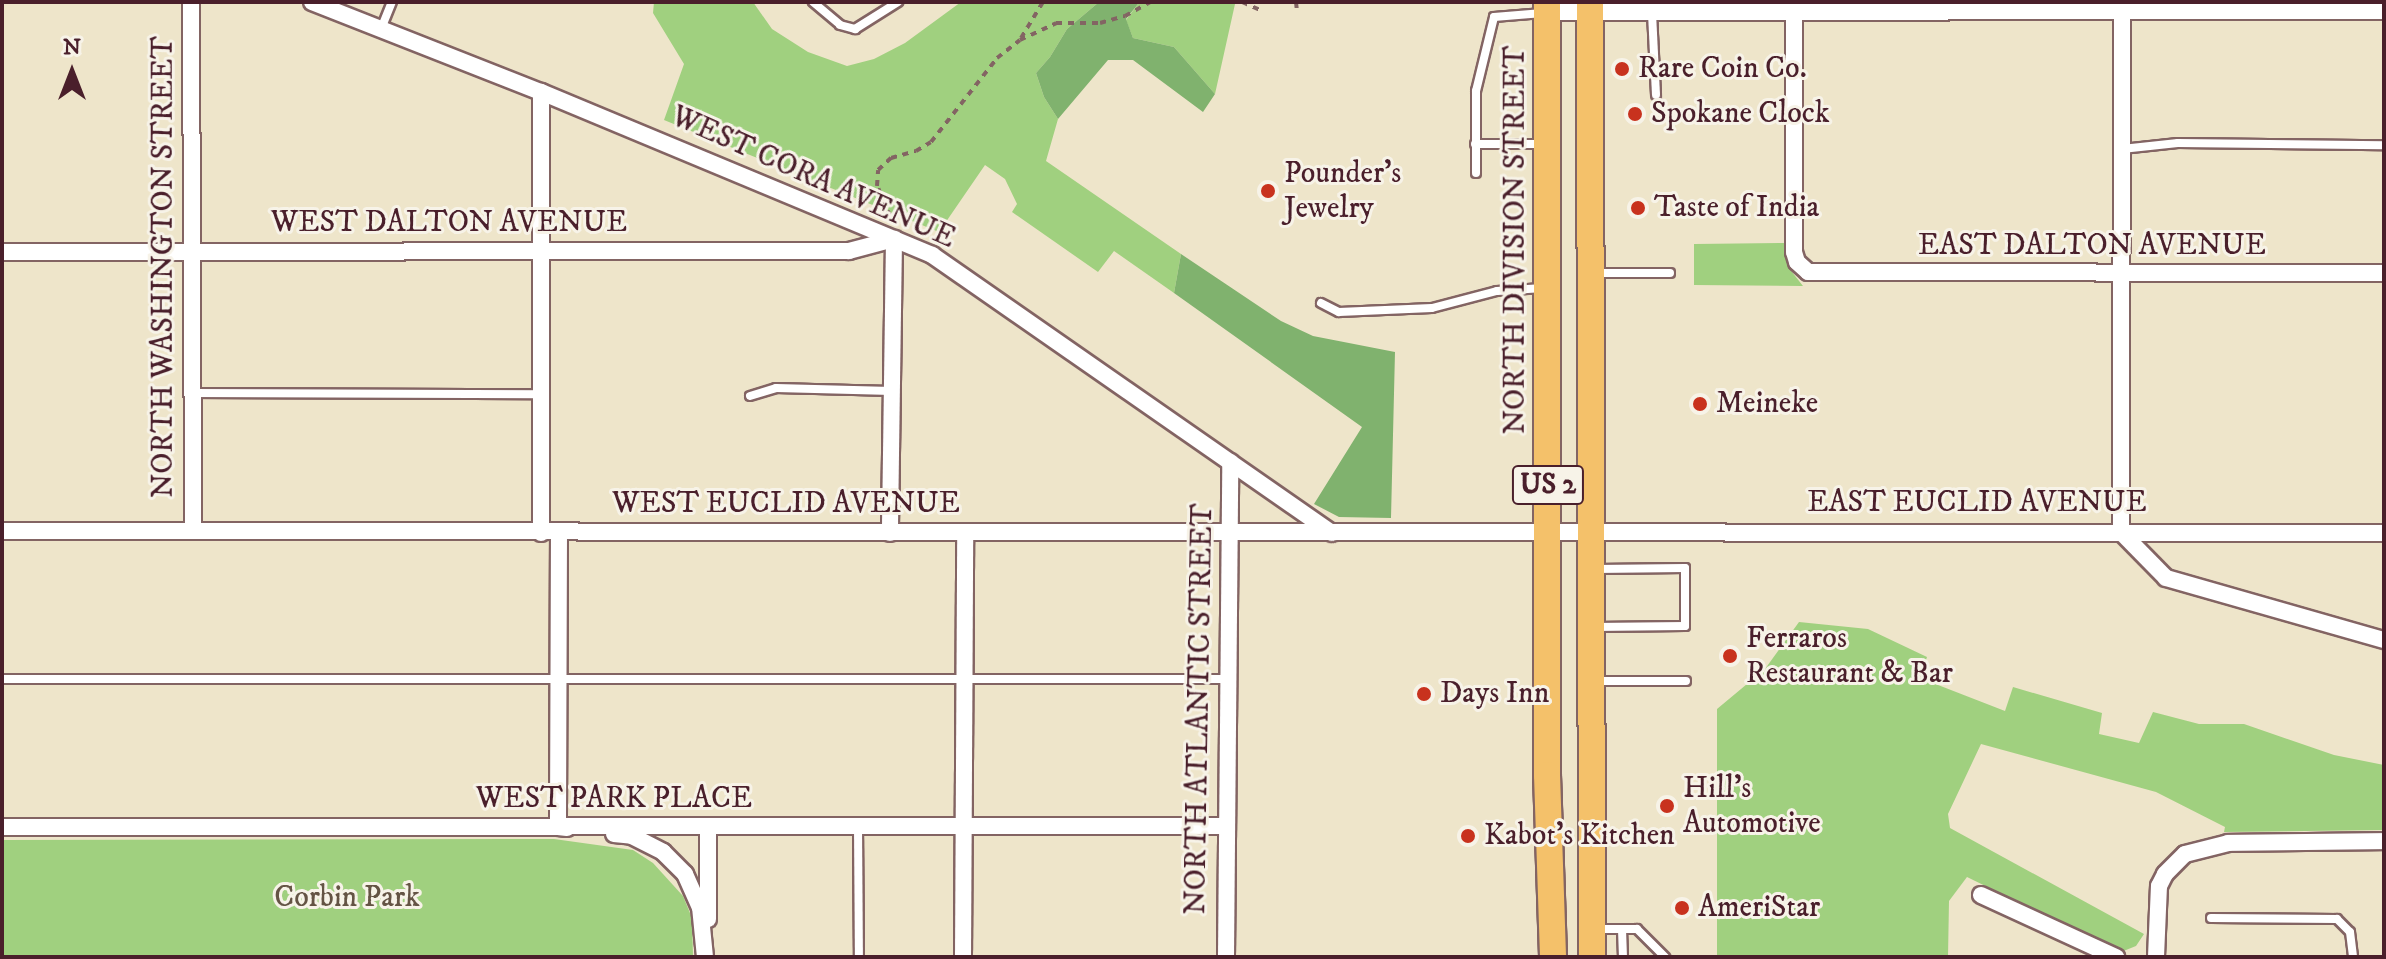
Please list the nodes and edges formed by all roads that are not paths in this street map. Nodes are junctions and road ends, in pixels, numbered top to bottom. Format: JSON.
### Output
{"nodes":[{"id":1,"x":191,"y":2,"type":"edge"},
{"id":2,"x":312,"y":2,"type":"edge"},
{"id":3,"x":392,"y":2,"type":"edge"},
{"id":4,"x":813,"y":2,"type":"edge"},
{"id":5,"x":898,"y":2,"type":"edge"},
{"id":6,"x":2122,"y":6,"type":"edge"},
{"id":7,"x":1547,"y":7,"type":"edge"},
{"id":8,"x":1590,"y":8,"type":"edge"},
{"id":9,"x":1642,"y":9,"type":"edge"},
{"id":10,"x":1794,"y":11,"type":"junction"},
{"id":11,"x":2384,"y":11,"type":"edge"},
{"id":12,"x":381,"y":29,"type":"junction"},
{"id":13,"x":541,"y":92,"type":"junction"},
{"id":14,"x":1656,"y":95,"type":"dead end"},
{"id":15,"x":1475,"y":144,"type":"junction"},
{"id":16,"x":1547,"y":144,"type":"junction"},
{"id":17,"x":2384,"y":145,"type":"edge"},
{"id":18,"x":2121,"y":149,"type":"junction"},
{"id":19,"x":1476,"y":173,"type":"dead end"},
{"id":20,"x":894,"y":239,"type":"junction"},
{"id":21,"x":192,"y":251,"type":"junction"},
{"id":22,"x":541,"y":251,"type":"junction"},
{"id":23,"x":2,"y":252,"type":"edge"},
{"id":24,"x":1590,"y":273,"type":"junction"},
{"id":25,"x":1670,"y":273,"type":"dead end"},
{"id":26,"x":2384,"y":273,"type":"edge"},
{"id":27,"x":2121,"y":274,"type":"junction"},
{"id":28,"x":1548,"y":288,"type":"junction"},
{"id":29,"x":1321,"y":303,"type":"dead end"},
{"id":30,"x":892,"y":391,"type":"junction"},
{"id":31,"x":192,"y":393,"type":"junction"},
{"id":32,"x":541,"y":394,"type":"junction"},
{"id":33,"x":750,"y":396,"type":"dead end"},
{"id":34,"x":1230,"y":462,"type":"junction"},
{"id":35,"x":2,"y":531,"type":"edge"},
{"id":36,"x":193,"y":531,"type":"junction"},
{"id":37,"x":559,"y":532,"type":"junction"},
{"id":38,"x":965,"y":532,"type":"junction"},
{"id":39,"x":1570,"y":532,"type":"junction"},
{"id":40,"x":2121,"y":532,"type":"junction"},
{"id":41,"x":541,"y":533,"type":"junction"},
{"id":42,"x":890,"y":533,"type":"junction"},
{"id":43,"x":1231,"y":533,"type":"junction"},
{"id":44,"x":1332,"y":533,"type":"junction"},
{"id":45,"x":2384,"y":533,"type":"edge"},
{"id":46,"x":1591,"y":569,"type":"junction"},
{"id":47,"x":1591,"y":627,"type":"junction"},
{"id":48,"x":2384,"y":640,"type":"edge"},
{"id":49,"x":964,"y":677,"type":"junction"},
{"id":50,"x":559,"y":678,"type":"junction"},
{"id":51,"x":2,"y":679,"type":"edge"},
{"id":52,"x":1229,"y":679,"type":"junction"},
{"id":53,"x":1591,"y":681,"type":"junction"},
{"id":54,"x":1686,"y":681,"type":"dead end"},
{"id":55,"x":708,"y":826,"type":"junction"},
{"id":56,"x":858,"y":826,"type":"junction"},
{"id":57,"x":963,"y":826,"type":"junction"},
{"id":58,"x":1227,"y":826,"type":"junction"},
{"id":59,"x":2,"y":827,"type":"edge"},
{"id":60,"x":558,"y":827,"type":"junction"},
{"id":61,"x":2384,"y":841,"type":"edge"},
{"id":62,"x":1981,"y":895,"type":"dead end"},
{"id":63,"x":2211,"y":918,"type":"dead end"},
{"id":64,"x":1591,"y":929,"type":"junction"},
{"id":65,"x":1622,"y":929,"type":"junction"},
{"id":66,"x":707,"y":957,"type":"edge"},
{"id":67,"x":859,"y":957,"type":"edge"},
{"id":68,"x":963,"y":957,"type":"edge"},
{"id":69,"x":1226,"y":957,"type":"edge"},
{"id":70,"x":1553,"y":957,"type":"edge"},
{"id":71,"x":1592,"y":957,"type":"edge"},
{"id":72,"x":1623,"y":957,"type":"edge"},
{"id":73,"x":1665,"y":957,"type":"edge"},
{"id":74,"x":2116,"y":957,"type":"edge"},
{"id":75,"x":2156,"y":957,"type":"edge"},
{"id":76,"x":2353,"y":957,"type":"edge"}],
"edges":[{"from":1,"to":21,"type":"street","name":"NORTH WASHINGTON STREET"},
{"from":2,"to":12,"type":"street","name":"WEST CORA AVENUE"},
{"from":3,"to":12,"type":"lane"},
{"from":4,"to":5,"type":"lane"},
{"from":6,"to":10,"type":"street"},
{"from":6,"to":11,"type":"street"},
{"from":6,"to":18,"type":"street"},
{"from":7,"to":8,"type":"street"},
{"from":7,"to":15,"type":"lane"},
{"from":7,"to":16,"type":"main road","name":"NORTH DIVISION STREET","number":"US 2"},
{"from":8,"to":9,"type":"street"},
{"from":8,"to":24,"type":"main road","name":"NORTH DIVISION STREET","number":"US 2"},
{"from":9,"to":10,"type":"street"},
{"from":9,"to":14,"type":"lane"},
{"from":10,"to":27,"type":"street","name":"EAST DALTON AVENUE"},
{"from":12,"to":13,"type":"street","name":"WEST CORA AVENUE"},
{"from":13,"to":20,"type":"street","name":"WEST CORA AVENUE"},
{"from":13,"to":22,"type":"street"},
{"from":15,"to":16,"type":"lane"},
{"from":15,"to":19,"type":"lane"},
{"from":16,"to":28,"type":"main road","name":"NORTH DIVISION STREET","number":"US 2"},
{"from":17,"to":18,"type":"lane"},
{"from":18,"to":27,"type":"street"},
{"from":20,"to":22,"type":"street","name":"WEST DALTON AVENUE"},
{"from":20,"to":30,"type":"street"},
{"from":20,"to":34,"type":"street","name":"WEST CORA AVENUE"},
{"from":21,"to":22,"type":"street","name":"WEST DALTON AVENUE"},
{"from":21,"to":23,"type":"street","name":"WEST DALTON AVENUE"},
{"from":21,"to":31,"type":"street","name":"NORTH WASHINGTON STREET"},
{"from":22,"to":32,"type":"street"},
{"from":24,"to":25,"type":"lane"},
{"from":24,"to":39,"type":"main road","name":"NORTH DIVISION STREET","number":"US 2"},
{"from":26,"to":27,"type":"street","name":"EAST DALTON AVENUE"},
{"from":27,"to":40,"type":"street"},
{"from":28,"to":29,"type":"lane"},
{"from":28,"to":39,"type":"main road","name":"NORTH DIVISION STREET","number":"US 2"},
{"from":30,"to":33,"type":"lane"},
{"from":30,"to":42,"type":"street"},
{"from":31,"to":32,"type":"lane"},
{"from":31,"to":36,"type":"street","name":"NORTH WASHINGTON STREET"},
{"from":32,"to":41,"type":"street"},
{"from":34,"to":43,"type":"street","name":"NORTH ATLANTIC STREET"},
{"from":34,"to":44,"type":"street","name":"WEST CORA AVENUE"},
{"from":35,"to":36,"type":"street","name":"WEST EUCLID AVENUE"},
{"from":36,"to":41,"type":"street","name":"WEST EUCLID AVENUE"},
{"from":37,"to":41,"type":"street","name":"WEST EUCLID AVENUE"},
{"from":37,"to":42,"type":"street","name":"WEST EUCLID AVENUE"},
{"from":37,"to":50,"type":"street"},
{"from":38,"to":42,"type":"street","name":"WEST EUCLID AVENUE"},
{"from":38,"to":43,"type":"street","name":"WEST EUCLID AVENUE"},
{"from":38,"to":49,"type":"street"},
{"from":39,"to":40,"type":"street","name":"EAST EUCLID AVENUE"},
{"from":39,"to":44,"type":"street","name":"WEST EUCLID AVENUE"},
{"from":39,"to":46,"type":"main road","name":"NORTH DIVISION STREET","number":"US 2"},
{"from":39,"to":70,"type":"main road","name":"NORTH DIVISION STREET","number":"US 2"},
{"from":40,"to":45,"type":"street","name":"EAST EUCLID AVENUE"},
{"from":40,"to":48,"type":"street"},
{"from":43,"to":44,"type":"street","name":"WEST EUCLID AVENUE"},
{"from":43,"to":52,"type":"street","name":"NORTH ATLANTIC STREET"},
{"from":46,"to":47,"type":"main road","name":"NORTH DIVISION STREET","number":"US 2"},
{"from":46,"to":47,"type":"lane"},
{"from":47,"to":53,"type":"main road","name":"NORTH DIVISION STREET","number":"US 2"},
{"from":49,"to":50,"type":"lane"},
{"from":49,"to":52,"type":"lane"},
{"from":49,"to":57,"type":"street"},
{"from":50,"to":51,"type":"lane"},
{"from":50,"to":60,"type":"street"},
{"from":52,"to":58,"type":"street","name":"NORTH ATLANTIC STREET"},
{"from":53,"to":54,"type":"lane"},
{"from":53,"to":64,"type":"main road","name":"NORTH DIVISION STREET","number":"US 2"},
{"from":55,"to":56,"type":"street","name":"WEST PARK PLACE"},
{"from":55,"to":60,"type":"street","name":"WEST PARK PLACE"},
{"from":55,"to":66,"type":"street"},
{"from":56,"to":57,"type":"street","name":"WEST PARK PLACE"},
{"from":56,"to":67,"type":"lane"},
{"from":57,"to":58,"type":"street","name":"WEST PARK PLACE"},
{"from":57,"to":68,"type":"street"},
{"from":58,"to":69,"type":"street","name":"NORTH ATLANTIC STREET"},
{"from":59,"to":60,"type":"street","name":"WEST PARK PLACE"},
{"from":60,"to":66,"type":"street"},
{"from":61,"to":75,"type":"street"},
{"from":62,"to":74,"type":"street"},
{"from":63,"to":76,"type":"lane"},
{"from":64,"to":65,"type":"lane"},
{"from":64,"to":71,"type":"main road","name":"NORTH DIVISION STREET","number":"US 2"},
{"from":65,"to":72,"type":"lane"},
{"from":65,"to":73,"type":"lane"}]}
